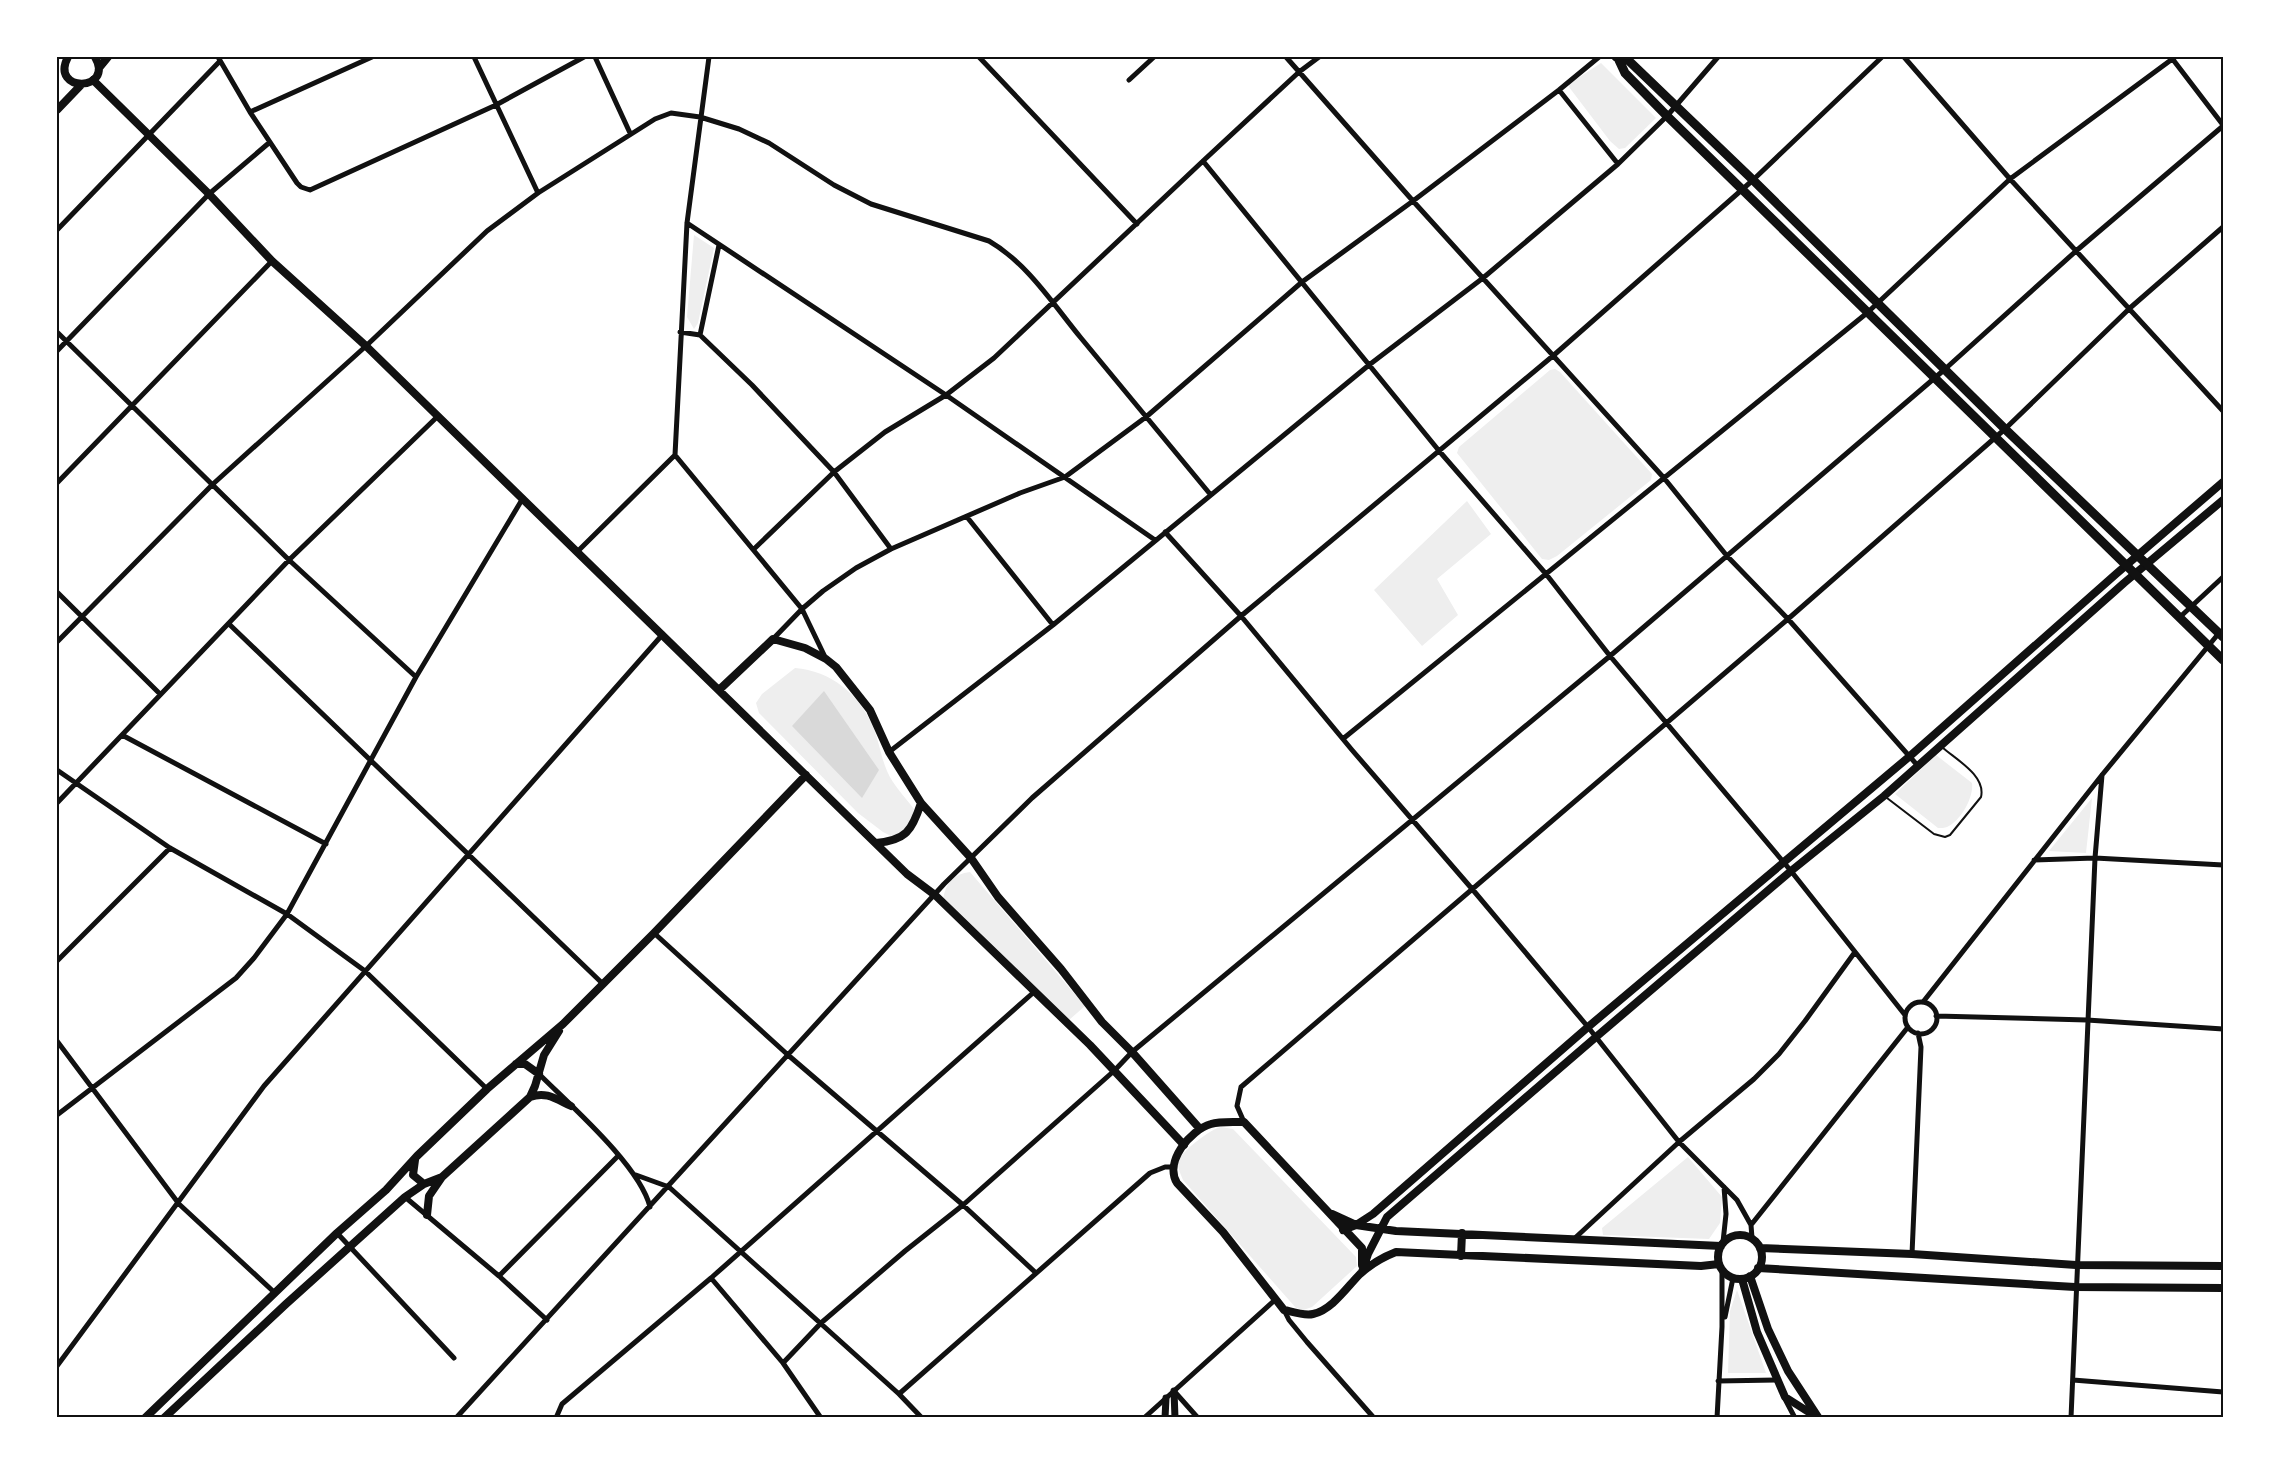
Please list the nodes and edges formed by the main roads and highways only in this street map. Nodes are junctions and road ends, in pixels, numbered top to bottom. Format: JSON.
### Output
{"nodes":[{"id":1,"x":68,"y":57,"type":"edge"},
{"id":2,"x":95,"y":57,"type":"edge"},
{"id":3,"x":108,"y":57,"type":"edge"},
{"id":4,"x":1617,"y":58,"type":"edge"},
{"id":5,"x":65,"y":67,"type":"junction"},
{"id":6,"x":99,"y":68,"type":"junction"},
{"id":7,"x":57,"y":74,"type":"edge"},
{"id":8,"x":93,"y":80,"type":"junction"},
{"id":9,"x":81,"y":85,"type":"junction"},
{"id":10,"x":57,"y":110,"type":"edge"},
{"id":11,"x":2223,"y":482,"type":"edge"},
{"id":12,"x":2223,"y":500,"type":"edge"},
{"id":13,"x":2136,"y":556,"type":"junction"},
{"id":14,"x":2146,"y":565,"type":"junction"},
{"id":15,"x":2125,"y":566,"type":"junction"},
{"id":16,"x":2134,"y":574,"type":"junction"},
{"id":17,"x":2221,"y":635,"type":"edge"},
{"id":18,"x":2223,"y":660,"type":"edge"},
{"id":19,"x":719,"y":690,"type":"junction"},
{"id":20,"x":806,"y":775,"type":"junction"},
{"id":21,"x":921,"y":803,"type":"junction"},
{"id":22,"x":876,"y":843,"type":"junction"},
{"id":23,"x":562,"y":1024,"type":"junction"},
{"id":24,"x":516,"y":1064,"type":"junction"},
{"id":25,"x":539,"y":1074,"type":"junction"},
{"id":26,"x":530,"y":1097,"type":"junction"},
{"id":27,"x":571,"y":1106,"type":"road end"},
{"id":28,"x":1200,"y":1129,"type":"junction"},
{"id":29,"x":1185,"y":1145,"type":"junction"},
{"id":30,"x":417,"y":1156,"type":"junction"},
{"id":31,"x":442,"y":1177,"type":"junction"},
{"id":32,"x":424,"y":1184,"type":"junction"},
{"id":33,"x":1329,"y":1212,"type":"junction"},
{"id":34,"x":427,"y":1215,"type":"road end"},
{"id":35,"x":1356,"y":1225,"type":"junction"},
{"id":36,"x":1380,"y":1229,"type":"junction"},
{"id":37,"x":1344,"y":1230,"type":"junction"},
{"id":38,"x":1462,"y":1233,"type":"junction"},
{"id":39,"x":1722,"y":1244,"type":"junction"},
{"id":40,"x":1760,"y":1248,"type":"junction"},
{"id":41,"x":1461,"y":1256,"type":"junction"},
{"id":42,"x":1720,"y":1266,"type":"junction"},
{"id":43,"x":2223,"y":1266,"type":"edge"},
{"id":44,"x":1758,"y":1268,"type":"junction"},
{"id":45,"x":1362,"y":1272,"type":"junction"},
{"id":46,"x":1746,"y":1277,"type":"junction"},
{"id":47,"x":2223,"y":1288,"type":"edge"},
{"id":48,"x":1768,"y":1329,"type":"junction"},
{"id":49,"x":1756,"y":1332,"type":"junction"},
{"id":50,"x":145,"y":1418,"type":"edge"},
{"id":51,"x":164,"y":1418,"type":"edge"},
{"id":52,"x":1819,"y":1418,"type":"edge"}],
"edges":[{"from":1,"to":5,"type":"main road"},
{"from":2,"to":6,"type":"main road"},
{"from":3,"to":6,"type":"main road"},
{"from":4,"to":13,"type":"highway"},
{"from":4,"to":15,"type":"highway"},
{"from":5,"to":7,"type":"main road"},
{"from":5,"to":9,"type":"main road"},
{"from":6,"to":8,"type":"main road"},
{"from":8,"to":9,"type":"main road"},
{"from":8,"to":19,"type":"main road"},
{"from":9,"to":10,"type":"main road"},
{"from":11,"to":13,"type":"main road"},
{"from":12,"to":14,"type":"main road"},
{"from":13,"to":14,"type":"highway"},
{"from":13,"to":15,"type":"main road"},
{"from":14,"to":16,"type":"main road"},
{"from":14,"to":17,"type":"highway"},
{"from":15,"to":16,"type":"highway"},
{"from":15,"to":35,"type":"main road"},
{"from":16,"to":18,"type":"highway"},
{"from":16,"to":36,"type":"main road"},
{"from":19,"to":20,"type":"main road"},
{"from":19,"to":21,"type":"main road"},
{"from":20,"to":22,"type":"main road"},
{"from":20,"to":23,"type":"main road"},
{"from":21,"to":22,"type":"main road"},
{"from":21,"to":28,"type":"main road"},
{"from":22,"to":29,"type":"main road"},
{"from":23,"to":24,"type":"main road"},
{"from":23,"to":25,"type":"main road"},
{"from":24,"to":25,"type":"main road"},
{"from":24,"to":30,"type":"main road"},
{"from":25,"to":26,"type":"main road"},
{"from":26,"to":27,"type":"main road"},
{"from":26,"to":31,"type":"main road"},
{"from":28,"to":29,"type":"main road"},
{"from":28,"to":33,"type":"main road"},
{"from":29,"to":45,"type":"main road"},
{"from":30,"to":32,"type":"main road"},
{"from":30,"to":50,"type":"main road"},
{"from":31,"to":32,"type":"main road"},
{"from":31,"to":34,"type":"main road"},
{"from":32,"to":51,"type":"main road"},
{"from":33,"to":35,"type":"main road"},
{"from":33,"to":37,"type":"main road"},
{"from":35,"to":36,"type":"main road"},
{"from":35,"to":37,"type":"main road"},
{"from":36,"to":38,"type":"main road"},
{"from":36,"to":45,"type":"main road"},
{"from":37,"to":45,"type":"main road"},
{"from":38,"to":39,"type":"main road"},
{"from":38,"to":41,"type":"main road"},
{"from":39,"to":40,"type":"main road"},
{"from":39,"to":42,"type":"main road"},
{"from":40,"to":43,"type":"main road"},
{"from":40,"to":44,"type":"main road"},
{"from":41,"to":42,"type":"main road"},
{"from":41,"to":45,"type":"main road"},
{"from":42,"to":46,"type":"main road"},
{"from":44,"to":46,"type":"main road"},
{"from":44,"to":47,"type":"main road"},
{"from":46,"to":48,"type":"main road"},
{"from":46,"to":49,"type":"main road"},
{"from":48,"to":49,"type":"main road"},
{"from":48,"to":52,"type":"main road"},
{"from":49,"to":52,"type":"main road"}]}
